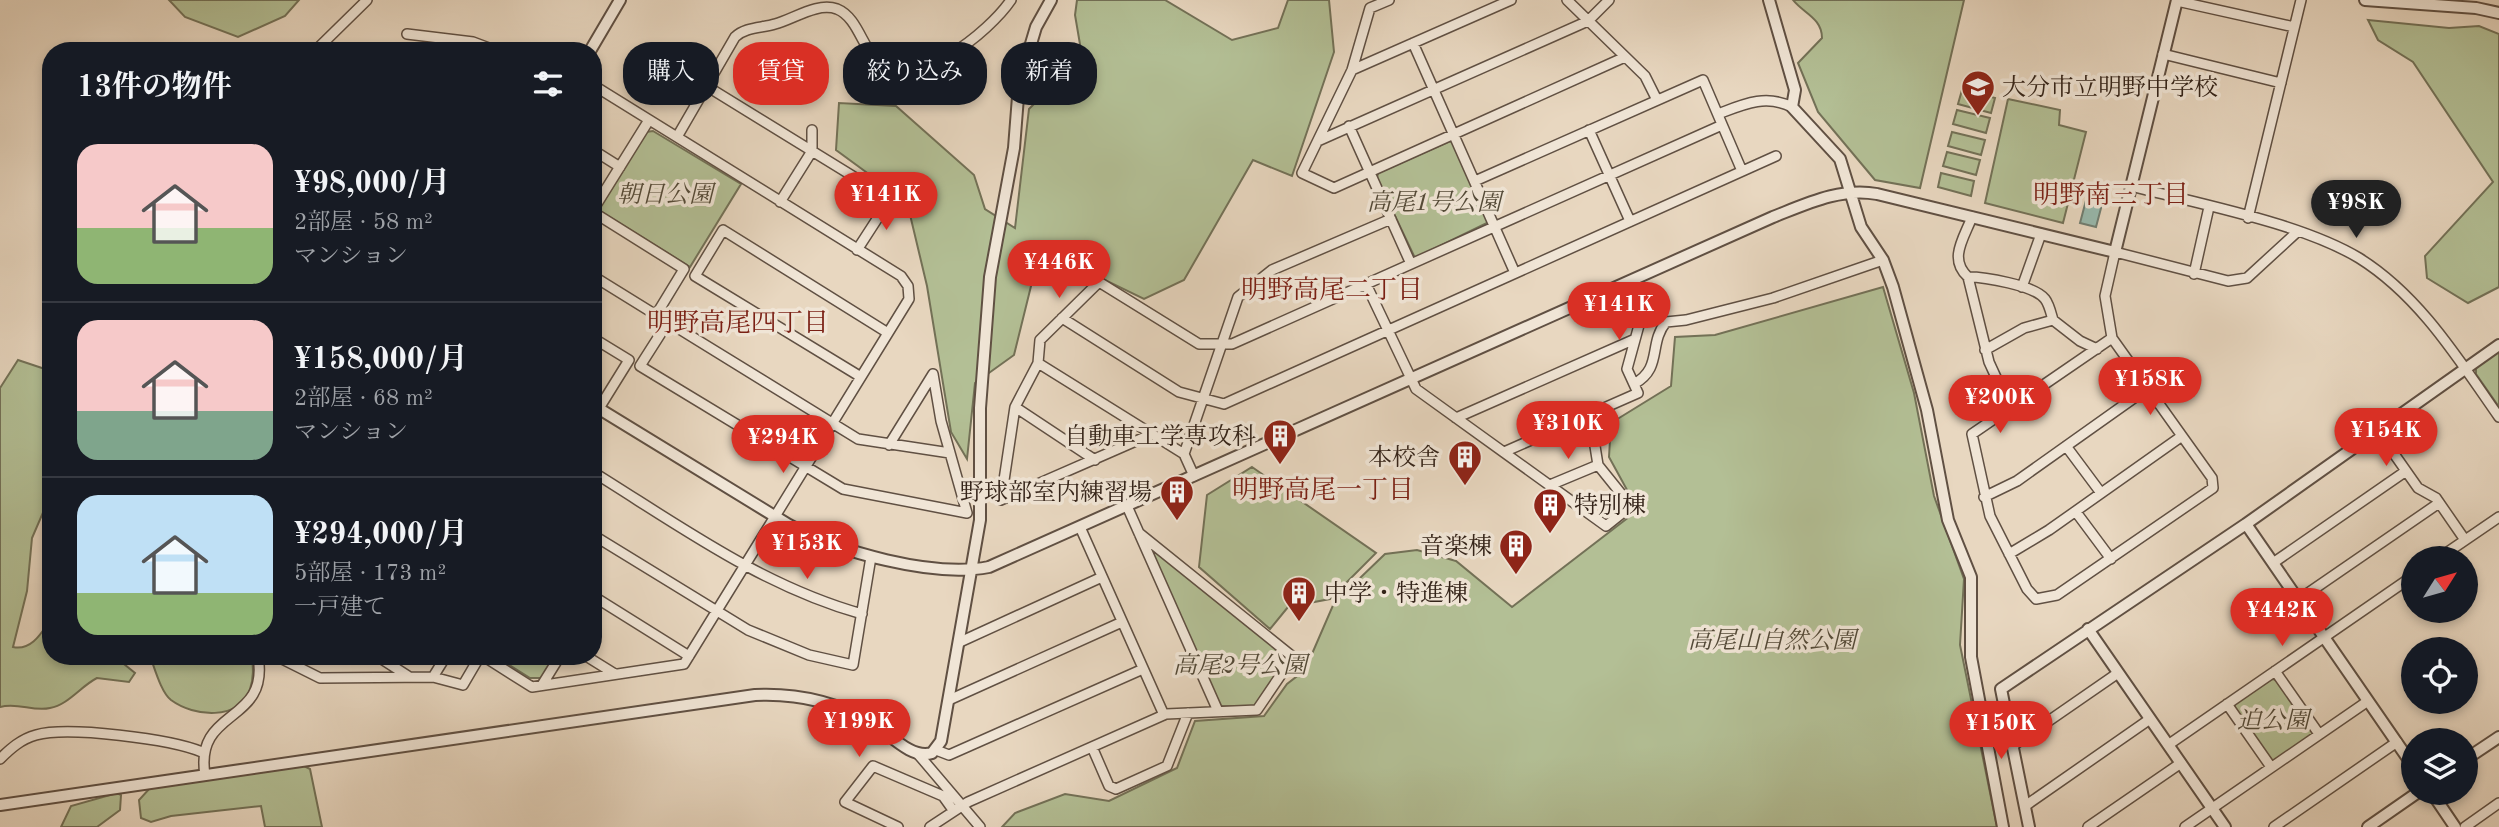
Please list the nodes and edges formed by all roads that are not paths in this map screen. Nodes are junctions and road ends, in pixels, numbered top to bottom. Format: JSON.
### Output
{"nodes":[{"id":1,"x":368,"y":0,"type":"edge"},
{"id":2,"x":620,"y":0,"type":"edge"},
{"id":3,"x":1011,"y":0,"type":"edge"},
{"id":4,"x":1051,"y":0,"type":"edge"},
{"id":5,"x":1389,"y":0,"type":"edge"},
{"id":6,"x":1511,"y":0,"type":"edge"},
{"id":7,"x":1567,"y":0,"type":"edge"},
{"id":8,"x":1609,"y":0,"type":"edge"},
{"id":9,"x":1766,"y":0,"type":"edge"},
{"id":10,"x":2177,"y":0,"type":"edge"},
{"id":11,"x":2301,"y":0,"type":"edge"},
{"id":12,"x":2365,"y":0,"type":"edge"},
{"id":13,"x":2415,"y":3,"type":"edge"},
{"id":14,"x":2467,"y":4,"type":"edge"},
{"id":15,"x":2485,"y":5,"type":"edge"},
{"id":16,"x":2499,"y":13,"type":"edge"},
{"id":17,"x":1588,"y":21,"type":"junction"},
{"id":18,"x":2294,"y":27,"type":"junction"},
{"id":19,"x":407,"y":34,"type":"dead end"},
{"id":20,"x":324,"y":42,"type":"edge"},
{"id":21,"x":473,"y":42,"type":"edge"},
{"id":22,"x":595,"y":42,"type":"edge"},
{"id":23,"x":1413,"y":43,"type":"junction"},
{"id":24,"x":2163,"y":54,"type":"junction"},
{"id":25,"x":1625,"y":57,"type":"junction"},
{"id":26,"x":719,"y":67,"type":"edge"},
{"id":27,"x":1352,"y":70,"type":"junction"},
{"id":28,"x":2281,"y":83,"type":"junction"},
{"id":29,"x":1434,"y":89,"type":"junction"},
{"id":30,"x":602,"y":91,"type":"edge"},
{"id":31,"x":719,"y":94,"type":"edge"},
{"id":32,"x":1657,"y":100,"type":"junction"},
{"id":33,"x":697,"y":105,"type":"edge"},
{"id":34,"x":1792,"y":107,"type":"junction"},
{"id":35,"x":1718,"y":114,"type":"junction"},
{"id":36,"x":649,"y":120,"type":"junction"},
{"id":37,"x":1722,"y":125,"type":"junction"},
{"id":38,"x":1349,"y":126,"type":"junction"},
{"id":39,"x":812,"y":130,"type":"dead end"},
{"id":40,"x":1589,"y":130,"type":"junction"},
{"id":41,"x":1454,"y":135,"type":"junction"},
{"id":42,"x":677,"y":137,"type":"junction"},
{"id":43,"x":1318,"y":141,"type":"junction"},
{"id":44,"x":812,"y":151,"type":"junction"},
{"id":45,"x":602,"y":156,"type":"edge"},
{"id":46,"x":1776,"y":156,"type":"dead end"},
{"id":47,"x":620,"y":167,"type":"junction"},
{"id":48,"x":1742,"y":171,"type":"junction"},
{"id":49,"x":1370,"y":172,"type":"junction"},
{"id":50,"x":1609,"y":175,"type":"junction"},
{"id":51,"x":1475,"y":181,"type":"junction"},
{"id":52,"x":2131,"y":186,"type":"junction"},
{"id":53,"x":1852,"y":192,"type":"junction"},
{"id":54,"x":602,"y":196,"type":"edge"},
{"id":55,"x":780,"y":202,"type":"junction"},
{"id":56,"x":2209,"y":207,"type":"junction"},
{"id":57,"x":602,"y":217,"type":"edge"},
{"id":58,"x":1972,"y":217,"type":"junction"},
{"id":59,"x":2248,"y":218,"type":"junction"},
{"id":60,"x":1391,"y":219,"type":"junction"},
{"id":61,"x":1630,"y":221,"type":"junction"},
{"id":62,"x":1495,"y":226,"type":"junction"},
{"id":63,"x":2297,"y":232,"type":"junction"},
{"id":64,"x":2041,"y":234,"type":"junction"},
{"id":65,"x":857,"y":250,"type":"junction"},
{"id":66,"x":2115,"y":252,"type":"junction"},
{"id":67,"x":1883,"y":260,"type":"junction"},
{"id":68,"x":1411,"y":264,"type":"junction"},
{"id":69,"x":1516,"y":272,"type":"junction"},
{"id":70,"x":2194,"y":274,"type":"junction"},
{"id":71,"x":1968,"y":277,"type":"junction"},
{"id":72,"x":1633,"y":280,"type":"junction"},
{"id":73,"x":602,"y":282,"type":"edge"},
{"id":74,"x":1366,"y":284,"type":"junction"},
{"id":75,"x":2021,"y":287,"type":"junction"},
{"id":76,"x":1062,"y":317,"type":"junction"},
{"id":77,"x":2053,"y":320,"type":"junction"},
{"id":78,"x":1386,"y":331,"type":"junction"},
{"id":79,"x":888,"y":333,"type":"junction"},
{"id":80,"x":2112,"y":338,"type":"junction"},
{"id":81,"x":1635,"y":339,"type":"junction"},
{"id":82,"x":602,"y":344,"type":"edge"},
{"id":83,"x":2499,"y":345,"type":"edge"},
{"id":84,"x":1221,"y":346,"type":"junction"},
{"id":85,"x":2097,"y":349,"type":"junction"},
{"id":86,"x":1986,"y":350,"type":"junction"},
{"id":87,"x":1038,"y":363,"type":"junction"},
{"id":88,"x":2465,"y":368,"type":"junction"},
{"id":89,"x":861,"y":377,"type":"junction"},
{"id":90,"x":1409,"y":380,"type":"junction"},
{"id":91,"x":1634,"y":384,"type":"junction"},
{"id":92,"x":2148,"y":388,"type":"junction"},
{"id":93,"x":1203,"y":399,"type":"junction"},
{"id":94,"x":602,"y":400,"type":"edge"},
{"id":95,"x":1015,"y":407,"type":"junction"},
{"id":96,"x":2011,"y":410,"type":"junction"},
{"id":97,"x":602,"y":414,"type":"edge"},
{"id":98,"x":1590,"y":415,"type":"junction"},
{"id":99,"x":2499,"y":417,"type":"edge"},
{"id":100,"x":1456,"y":418,"type":"junction"},
{"id":101,"x":832,"y":423,"type":"junction"},
{"id":102,"x":2378,"y":431,"type":"junction"},
{"id":103,"x":1152,"y":434,"type":"junction"},
{"id":104,"x":2182,"y":436,"type":"junction"},
{"id":105,"x":889,"y":445,"type":"junction"},
{"id":106,"x":2066,"y":446,"type":"junction"},
{"id":107,"x":950,"y":453,"type":"junction"},
{"id":108,"x":1504,"y":453,"type":"junction"},
{"id":109,"x":1184,"y":454,"type":"junction"},
{"id":110,"x":1095,"y":460,"type":"junction"},
{"id":111,"x":1598,"y":465,"type":"junction"},
{"id":112,"x":805,"y":467,"type":"junction"},
{"id":113,"x":2406,"y":471,"type":"junction"},
{"id":114,"x":1194,"y":476,"type":"junction"},
{"id":115,"x":602,"y":478,"type":"edge"},
{"id":116,"x":1550,"y":485,"type":"junction"},
{"id":117,"x":2101,"y":493,"type":"junction"},
{"id":118,"x":1984,"y":497,"type":"junction"},
{"id":119,"x":2439,"y":503,"type":"junction"},
{"id":120,"x":1127,"y":506,"type":"junction"},
{"id":121,"x":2076,"y":512,"type":"junction"},
{"id":122,"x":775,"y":517,"type":"junction"},
{"id":123,"x":2499,"y":517,"type":"edge"},
{"id":124,"x":2246,"y":524,"type":"junction"},
{"id":125,"x":1080,"y":527,"type":"junction"},
{"id":126,"x":1139,"y":533,"type":"junction"},
{"id":127,"x":2465,"y":540,"type":"junction"},
{"id":128,"x":602,"y":541,"type":"edge"},
{"id":129,"x":2456,"y":546,"type":"edge"},
{"id":130,"x":2009,"y":554,"type":"junction"},
{"id":131,"x":871,"y":556,"type":"junction"},
{"id":132,"x":2111,"y":559,"type":"junction"},
{"id":133,"x":2273,"y":563,"type":"junction"},
{"id":134,"x":744,"y":566,"type":"junction"},
{"id":135,"x":971,"y":570,"type":"junction"},
{"id":136,"x":1102,"y":577,"type":"junction"},
{"id":137,"x":2401,"y":584,"type":"edge"},
{"id":138,"x":2298,"y":600,"type":"junction"},
{"id":139,"x":602,"y":602,"type":"edge"},
{"id":140,"x":716,"y":611,"type":"junction"},
{"id":141,"x":862,"y":614,"type":"junction"},
{"id":142,"x":1122,"y":622,"type":"junction"},
{"id":143,"x":2088,"y":629,"type":"junction"},
{"id":144,"x":2324,"y":637,"type":"junction"},
{"id":145,"x":960,"y":642,"type":"junction"},
{"id":146,"x":689,"y":656,"type":"junction"},
{"id":147,"x":259,"y":665,"type":"edge"},
{"id":148,"x":294,"y":665,"type":"edge"},
{"id":149,"x":391,"y":665,"type":"edge"},
{"id":150,"x":440,"y":665,"type":"edge"},
{"id":151,"x":475,"y":665,"type":"edge"},
{"id":152,"x":496,"y":665,"type":"edge"},
{"id":153,"x":554,"y":665,"type":"edge"},
{"id":154,"x":600,"y":665,"type":"edge"},
{"id":155,"x":1143,"y":669,"type":"junction"},
{"id":156,"x":2275,"y":671,"type":"junction"},
{"id":157,"x":2118,"y":673,"type":"junction"},
{"id":158,"x":615,"y":674,"type":"junction"},
{"id":159,"x":410,"y":677,"type":"junction"},
{"id":160,"x":433,"y":677,"type":"junction"},
{"id":161,"x":542,"y":685,"type":"junction"},
{"id":162,"x":949,"y":700,"type":"junction"},
{"id":163,"x":2368,"y":701,"type":"junction"},
{"id":164,"x":2227,"y":704,"type":"junction"},
{"id":165,"x":1218,"y":711,"type":"junction"},
{"id":166,"x":1188,"y":713,"type":"junction"},
{"id":167,"x":1164,"y":715,"type":"junction"},
{"id":168,"x":2150,"y":719,"type":"junction"},
{"id":169,"x":2319,"y":734,"type":"junction"},
{"id":170,"x":2499,"y":737,"type":"edge"},
{"id":171,"x":2397,"y":742,"type":"junction"},
{"id":172,"x":2014,"y":745,"type":"junction"},
{"id":173,"x":2168,"y":745,"type":"junction"},
{"id":174,"x":1092,"y":747,"type":"junction"},
{"id":175,"x":2401,"y":748,"type":"edge"},
{"id":176,"x":936,"y":750,"type":"junction"},
{"id":177,"x":202,"y":752,"type":"junction"},
{"id":178,"x":2478,"y":752,"type":"edge"},
{"id":179,"x":918,"y":754,"type":"junction"},
{"id":180,"x":0,"y":759,"type":"edge"},
{"id":181,"x":2181,"y":763,"type":"junction"},
{"id":182,"x":2271,"y":767,"type":"junction"},
{"id":183,"x":205,"y":775,"type":"junction"},
{"id":184,"x":2499,"y":803,"type":"edge"},
{"id":185,"x":0,"y":804,"type":"edge"},
{"id":186,"x":2401,"y":804,"type":"edge"},
{"id":187,"x":2439,"y":805,"type":"edge"},
{"id":188,"x":2025,"y":806,"type":"junction"},
{"id":189,"x":957,"y":808,"type":"junction"},
{"id":190,"x":2212,"y":808,"type":"junction"},
{"id":191,"x":898,"y":827,"type":"edge"},
{"id":192,"x":930,"y":827,"type":"edge"},
{"id":193,"x":980,"y":827,"type":"edge"},
{"id":194,"x":2003,"y":827,"type":"edge"},
{"id":195,"x":2029,"y":827,"type":"edge"},
{"id":196,"x":2088,"y":827,"type":"edge"},
{"id":197,"x":2185,"y":827,"type":"edge"},
{"id":198,"x":2225,"y":827,"type":"edge"},
{"id":199,"x":2274,"y":827,"type":"edge"},
{"id":200,"x":2368,"y":827,"type":"edge"},
{"id":201,"x":2455,"y":827,"type":"edge"},
{"id":202,"x":2465,"y":827,"type":"edge"}],
"edges":[{"from":1,"to":20,"type":"street"},
{"from":2,"to":22,"type":"street"},
{"from":3,"to":26,"type":"street"},
{"from":4,"to":135,"type":"street"},
{"from":5,"to":27,"type":"street"},
{"from":6,"to":23,"type":"street"},
{"from":7,"to":17,"type":"street"},
{"from":8,"to":17,"type":"street"},
{"from":9,"to":34,"type":"street"},
{"from":10,"to":18,"type":"street"},
{"from":10,"to":24,"type":"street"},
{"from":11,"to":18,"type":"street"},
{"from":12,"to":13,"type":"street"},
{"from":13,"to":14,"type":"street"},
{"from":14,"to":15,"type":"street"},
{"from":15,"to":16,"type":"street"},
{"from":17,"to":25,"type":"street"},
{"from":17,"to":29,"type":"street"},
{"from":18,"to":28,"type":"street"},
{"from":19,"to":21,"type":"street"},
{"from":23,"to":27,"type":"street"},
{"from":23,"to":29,"type":"street"},
{"from":24,"to":28,"type":"street"},
{"from":24,"to":52,"type":"street"},
{"from":25,"to":32,"type":"street"},
{"from":25,"to":41,"type":"street"},
{"from":27,"to":43,"type":"street"},
{"from":28,"to":59,"type":"street"},
{"from":29,"to":38,"type":"street"},
{"from":29,"to":41,"type":"street"},
{"from":30,"to":36,"type":"street"},
{"from":31,"to":44,"type":"street"},
{"from":32,"to":35,"type":"street"},
{"from":32,"to":40,"type":"street"},
{"from":33,"to":42,"type":"street"},
{"from":34,"to":35,"type":"street"},
{"from":34,"to":53,"type":"street"},
{"from":35,"to":37,"type":"street"},
{"from":36,"to":42,"type":"street"},
{"from":36,"to":47,"type":"street"},
{"from":37,"to":48,"type":"street"},
{"from":37,"to":50,"type":"street"},
{"from":38,"to":43,"type":"street"},
{"from":38,"to":49,"type":"street"},
{"from":39,"to":44,"type":"street"},
{"from":40,"to":50,"type":"street"},
{"from":40,"to":51,"type":"street"},
{"from":41,"to":49,"type":"street"},
{"from":41,"to":51,"type":"street"},
{"from":42,"to":55,"type":"street"},
{"from":43,"to":49,"type":"street"},
{"from":44,"to":55,"type":"street"},
{"from":44,"to":65,"type":"street"},
{"from":45,"to":47,"type":"street"},
{"from":46,"to":48,"type":"street"},
{"from":47,"to":54,"type":"street"},
{"from":48,"to":61,"type":"street"},
{"from":49,"to":60,"type":"street"},
{"from":50,"to":61,"type":"street"},
{"from":50,"to":62,"type":"street"},
{"from":51,"to":62,"type":"street"},
{"from":52,"to":56,"type":"street"},
{"from":52,"to":66,"type":"street"},
{"from":53,"to":58,"type":"street"},
{"from":53,"to":67,"type":"street"},
{"from":53,"to":72,"type":"street"},
{"from":55,"to":65,"type":"street"},
{"from":56,"to":59,"type":"street"},
{"from":56,"to":70,"type":"street"},
{"from":57,"to":73,"type":"street"},
{"from":58,"to":64,"type":"street"},
{"from":58,"to":71,"type":"street"},
{"from":59,"to":63,"type":"street"},
{"from":60,"to":68,"type":"street"},
{"from":60,"to":84,"type":"street"},
{"from":61,"to":69,"type":"street"},
{"from":62,"to":68,"type":"street"},
{"from":62,"to":69,"type":"street"},
{"from":63,"to":70,"type":"street"},
{"from":63,"to":88,"type":"street"},
{"from":64,"to":66,"type":"street"},
{"from":64,"to":75,"type":"street"},
{"from":65,"to":79,"type":"street"},
{"from":66,"to":70,"type":"street"},
{"from":66,"to":80,"type":"street"},
{"from":67,"to":91,"type":"street"},
{"from":67,"to":194,"type":"street"},
{"from":68,"to":74,"type":"street"},
{"from":69,"to":78,"type":"street"},
{"from":71,"to":75,"type":"street"},
{"from":71,"to":86,"type":"street"},
{"from":72,"to":81,"type":"street"},
{"from":72,"to":90,"type":"street"},
{"from":74,"to":78,"type":"street"},
{"from":74,"to":84,"type":"street"},
{"from":75,"to":77,"type":"street"},
{"from":76,"to":84,"type":"street"},
{"from":76,"to":87,"type":"street"},
{"from":76,"to":93,"type":"street"},
{"from":77,"to":85,"type":"street"},
{"from":77,"to":86,"type":"street"},
{"from":78,"to":90,"type":"street"},
{"from":78,"to":93,"type":"street"},
{"from":79,"to":89,"type":"street"},
{"from":79,"to":89,"type":"street"},
{"from":80,"to":85,"type":"street"},
{"from":80,"to":92,"type":"street"},
{"from":81,"to":91,"type":"street"},
{"from":81,"to":100,"type":"street"},
{"from":82,"to":94,"type":"street"},
{"from":83,"to":88,"type":"street"},
{"from":84,"to":93,"type":"street"},
{"from":85,"to":96,"type":"street"},
{"from":86,"to":96,"type":"street"},
{"from":87,"to":95,"type":"street"},
{"from":87,"to":103,"type":"street"},
{"from":88,"to":99,"type":"street"},
{"from":88,"to":102,"type":"street"},
{"from":89,"to":101,"type":"street"},
{"from":90,"to":100,"type":"street"},
{"from":90,"to":114,"type":"street"},
{"from":91,"to":98,"type":"street"},
{"from":92,"to":104,"type":"street"},
{"from":92,"to":106,"type":"street"},
{"from":93,"to":109,"type":"street"},
{"from":95,"to":110,"type":"street"},
{"from":95,"to":110,"type":"street"},
{"from":96,"to":118,"type":"street"},
{"from":97,"to":122,"type":"street"},
{"from":98,"to":108,"type":"street"},
{"from":98,"to":111,"type":"street"},
{"from":100,"to":108,"type":"street"},
{"from":101,"to":105,"type":"street"},
{"from":101,"to":112,"type":"street"},
{"from":101,"to":112,"type":"street"},
{"from":102,"to":113,"type":"street"},
{"from":102,"to":124,"type":"street"},
{"from":103,"to":109,"type":"street"},
{"from":103,"to":110,"type":"street"},
{"from":104,"to":117,"type":"street"},
{"from":104,"to":132,"type":"street"},
{"from":105,"to":107,"type":"street"},
{"from":105,"to":107,"type":"street"},
{"from":106,"to":117,"type":"street"},
{"from":106,"to":118,"type":"street"},
{"from":107,"to":112,"type":"street"},
{"from":108,"to":116,"type":"street"},
{"from":109,"to":114,"type":"street"},
{"from":111,"to":116,"type":"street"},
{"from":111,"to":116,"type":"street"},
{"from":112,"to":122,"type":"street"},
{"from":113,"to":119,"type":"street"},
{"from":113,"to":133,"type":"street"},
{"from":114,"to":120,"type":"street"},
{"from":115,"to":134,"type":"street"},
{"from":117,"to":121,"type":"street"},
{"from":118,"to":130,"type":"street"},
{"from":119,"to":127,"type":"street"},
{"from":119,"to":138,"type":"street"},
{"from":120,"to":125,"type":"street"},
{"from":120,"to":126,"type":"street"},
{"from":121,"to":130,"type":"street"},
{"from":121,"to":132,"type":"street"},
{"from":122,"to":131,"type":"street"},
{"from":122,"to":134,"type":"street"},
{"from":123,"to":127,"type":"street"},
{"from":124,"to":133,"type":"street"},
{"from":124,"to":143,"type":"street"},
{"from":125,"to":135,"type":"street"},
{"from":125,"to":136,"type":"street"},
{"from":126,"to":165,"type":"street"},
{"from":126,"to":165,"type":"street"},
{"from":127,"to":129,"type":"street"},
{"from":128,"to":140,"type":"street"},
{"from":130,"to":132,"type":"street"},
{"from":131,"to":135,"type":"street"},
{"from":131,"to":141,"type":"street"},
{"from":133,"to":138,"type":"street"},
{"from":134,"to":140,"type":"street"},
{"from":134,"to":141,"type":"street"},
{"from":135,"to":145,"type":"street"},
{"from":136,"to":142,"type":"street"},
{"from":136,"to":145,"type":"street"},
{"from":137,"to":144,"type":"street"},
{"from":138,"to":144,"type":"street"},
{"from":139,"to":146,"type":"street"},
{"from":140,"to":141,"type":"street"},
{"from":140,"to":146,"type":"street"},
{"from":142,"to":155,"type":"street"},
{"from":142,"to":162,"type":"street"},
{"from":143,"to":157,"type":"street"},
{"from":143,"to":172,"type":"street"},
{"from":144,"to":156,"type":"street"},
{"from":144,"to":163,"type":"street"},
{"from":145,"to":162,"type":"street"},
{"from":146,"to":158,"type":"street"},
{"from":147,"to":177,"type":"street"},
{"from":148,"to":159,"type":"street"},
{"from":149,"to":159,"type":"street"},
{"from":150,"to":160,"type":"street"},
{"from":151,"to":160,"type":"street"},
{"from":152,"to":161,"type":"street"},
{"from":153,"to":161,"type":"street"},
{"from":154,"to":158,"type":"street"},
{"from":155,"to":167,"type":"street"},
{"from":155,"to":176,"type":"street"},
{"from":156,"to":164,"type":"street"},
{"from":156,"to":169,"type":"street"},
{"from":157,"to":168,"type":"street"},
{"from":157,"to":172,"type":"street"},
{"from":158,"to":161,"type":"street"},
{"from":159,"to":160,"type":"street"},
{"from":162,"to":176,"type":"street"},
{"from":163,"to":169,"type":"street"},
{"from":163,"to":171,"type":"street"},
{"from":164,"to":173,"type":"street"},
{"from":164,"to":182,"type":"street"},
{"from":165,"to":166,"type":"street"},
{"from":166,"to":167,"type":"street"},
{"from":166,"to":174,"type":"street"},
{"from":167,"to":174,"type":"street"},
{"from":168,"to":173,"type":"street"},
{"from":168,"to":188,"type":"street"},
{"from":169,"to":182,"type":"street"},
{"from":170,"to":178,"type":"street"},
{"from":171,"to":175,"type":"street"},
{"from":171,"to":199,"type":"street"},
{"from":172,"to":188,"type":"street"},
{"from":173,"to":181,"type":"street"},
{"from":174,"to":189,"type":"street"},
{"from":176,"to":179,"type":"street"},
{"from":177,"to":180,"type":"street"},
{"from":177,"to":183,"type":"street"},
{"from":179,"to":183,"type":"street"},
{"from":179,"to":189,"type":"street"},
{"from":181,"to":190,"type":"street"},
{"from":181,"to":196,"type":"street"},
{"from":182,"to":190,"type":"street"},
{"from":183,"to":185,"type":"street"},
{"from":184,"to":202,"type":"street"},
{"from":186,"to":200,"type":"street"},
{"from":187,"to":201,"type":"street"},
{"from":188,"to":195,"type":"street"},
{"from":189,"to":191,"type":"street"},
{"from":189,"to":192,"type":"street"},
{"from":189,"to":193,"type":"street"},
{"from":190,"to":197,"type":"street"},
{"from":190,"to":198,"type":"street"}]}
